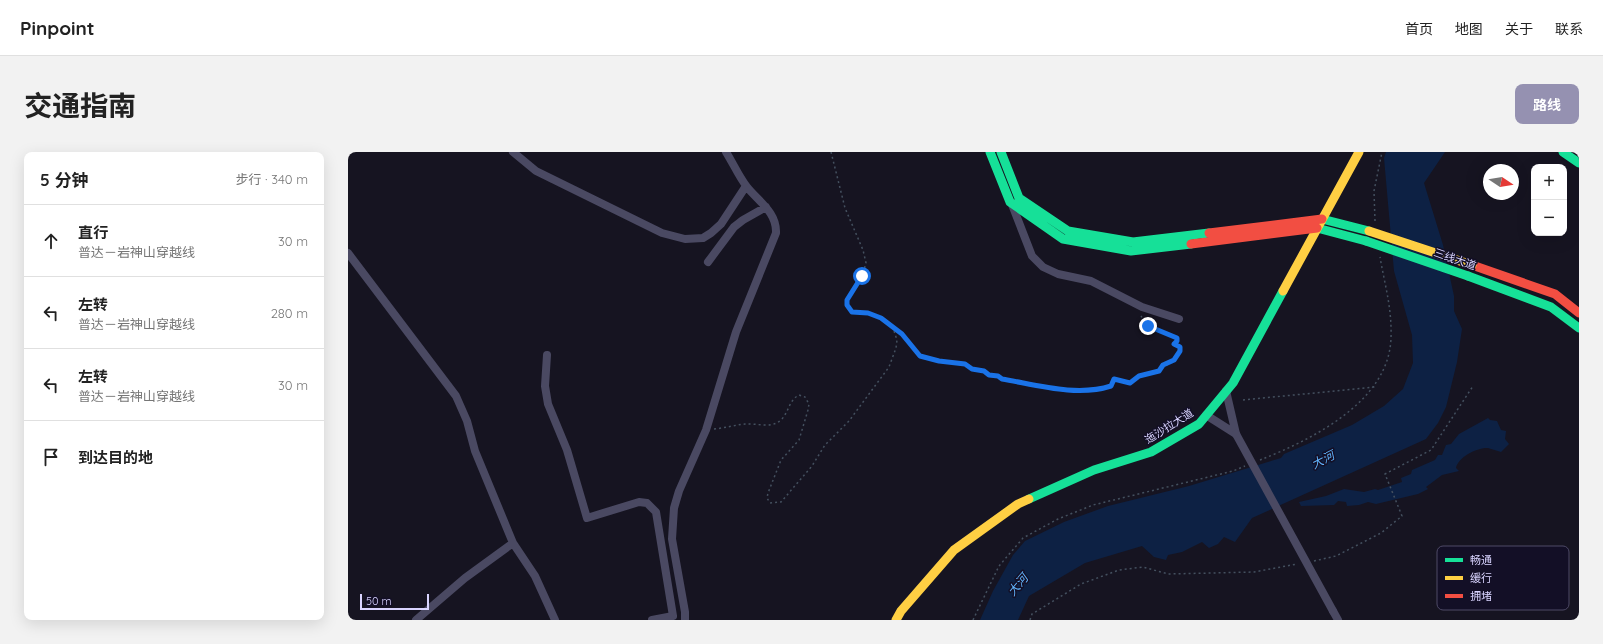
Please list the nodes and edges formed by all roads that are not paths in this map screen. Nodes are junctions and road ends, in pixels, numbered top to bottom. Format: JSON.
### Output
{"nodes":[{"id":1,"x":513,"y":152,"type":"edge"},
{"id":2,"x":726,"y":152,"type":"edge"},
{"id":3,"x":990,"y":152,"type":"edge"},
{"id":4,"x":1001,"y":152,"type":"edge"},
{"id":5,"x":1359,"y":152,"type":"edge"},
{"id":6,"x":1563,"y":152,"type":"edge"},
{"id":7,"x":1579,"y":163,"type":"edge"},
{"id":8,"x":746,"y":186,"type":"junction"},
{"id":9,"x":1010,"y":202,"type":"junction"},
{"id":10,"x":766,"y":207,"type":"junction"},
{"id":11,"x":1322,"y":218,"type":"junction"},
{"id":12,"x":1317,"y":228,"type":"junction"},
{"id":13,"x":348,"y":253,"type":"edge"},
{"id":14,"x":708,"y":262,"type":"dead end"},
{"id":15,"x":1579,"y":313,"type":"edge"},
{"id":16,"x":1179,"y":319,"type":"dead end"},
{"id":17,"x":1579,"y":328,"type":"edge"},
{"id":18,"x":547,"y":355,"type":"dead end"},
{"id":19,"x":1226,"y":391,"type":"junction"},
{"id":20,"x":1206,"y":415,"type":"junction"},
{"id":21,"x":1236,"y":434,"type":"junction"},
{"id":22,"x":514,"y":543,"type":"junction"},
{"id":23,"x":416,"y":620,"type":"edge"},
{"id":24,"x":554,"y":620,"type":"edge"},
{"id":25,"x":652,"y":620,"type":"edge"},
{"id":26,"x":684,"y":620,"type":"edge"},
{"id":27,"x":896,"y":620,"type":"edge"},
{"id":28,"x":1338,"y":620,"type":"edge"}],
"edges":[{"from":1,"to":8,"type":"street"},
{"from":2,"to":8,"type":"street"},
{"from":3,"to":9,"type":"main road"},
{"from":4,"to":11,"type":"main road"},
{"from":5,"to":11,"type":"main road","name":"迤沙拉大道"},
{"from":6,"to":7,"type":"main road"},
{"from":8,"to":10,"type":"street"},
{"from":9,"to":12,"type":"main road"},
{"from":9,"to":16,"type":"street"},
{"from":10,"to":14,"type":"street"},
{"from":10,"to":26,"type":"street"},
{"from":11,"to":12,"type":"main road","name":"迤沙拉大道"},
{"from":11,"to":15,"type":"main road","name":"三线大道","bridge":true},
{"from":12,"to":17,"type":"main road","name":"三线大道","bridge":true},
{"from":12,"to":19,"type":"main road","name":"迤沙拉大道"},
{"from":13,"to":22,"type":"street"},
{"from":18,"to":25,"type":"street"},
{"from":19,"to":20,"type":"main road","name":"迤沙拉大道"},
{"from":19,"to":21,"type":"street"},
{"from":20,"to":21,"type":"street"},
{"from":20,"to":27,"type":"main road","name":"迤沙拉大道"},
{"from":21,"to":28,"type":"street","bridge":true},
{"from":22,"to":23,"type":"street"},
{"from":22,"to":24,"type":"street"}]}
